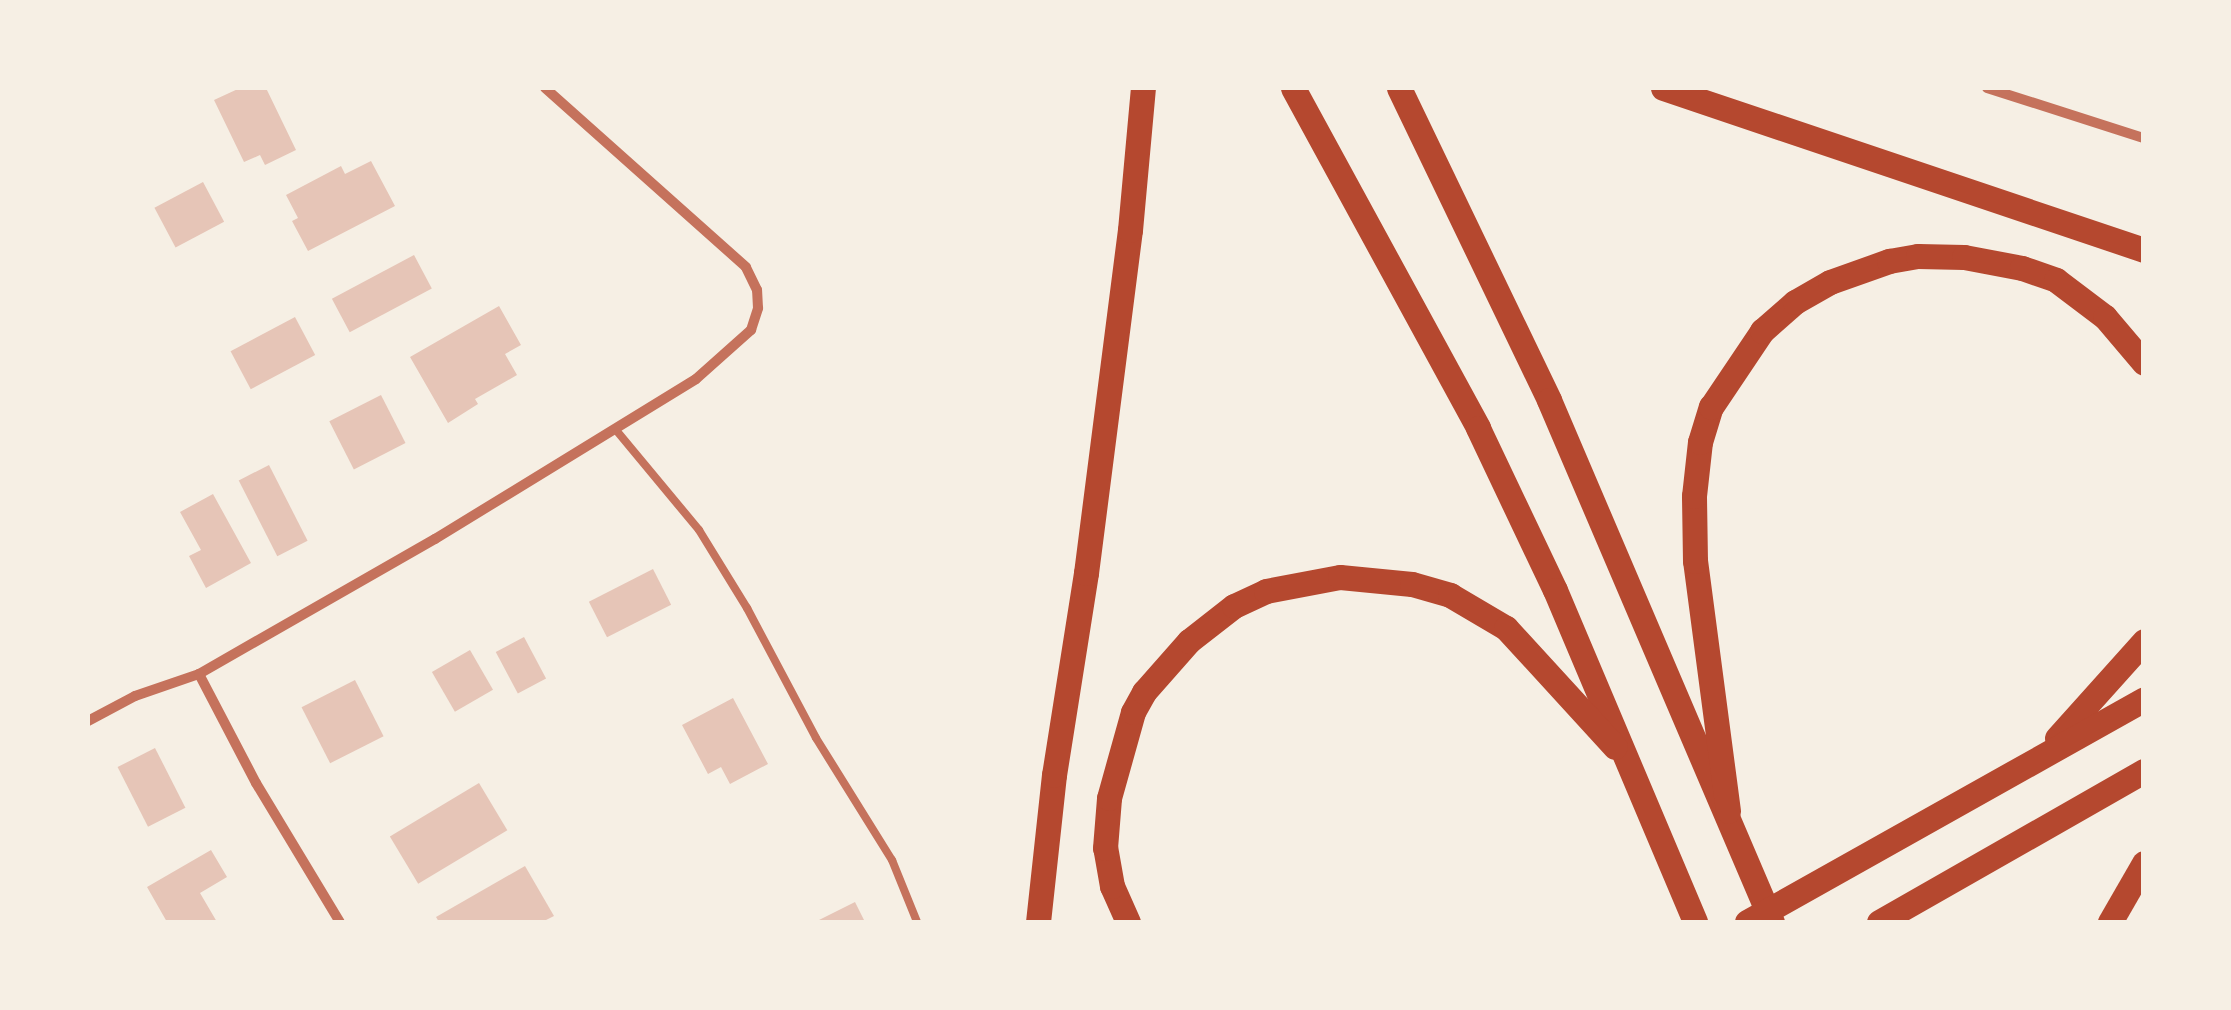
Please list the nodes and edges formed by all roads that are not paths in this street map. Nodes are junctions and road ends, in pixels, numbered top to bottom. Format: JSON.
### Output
{"nodes":[{"id":1,"x":545,"y":88,"type":"edge"},
{"id":2,"x":1143,"y":88,"type":"edge"},
{"id":3,"x":1293,"y":88,"type":"edge"},
{"id":4,"x":1399,"y":88,"type":"edge"},
{"id":5,"x":1662,"y":88,"type":"edge"},
{"id":6,"x":1987,"y":88,"type":"edge"},
{"id":7,"x":2144,"y":138,"type":"edge"},
{"id":8,"x":2144,"y":250,"type":"edge"},
{"id":9,"x":2144,"y":362,"type":"edge"},
{"id":10,"x":616,"y":430,"type":"junction"},
{"id":11,"x":2144,"y":642,"type":"edge"},
{"id":12,"x":198,"y":674,"type":"junction"},
{"id":13,"x":2144,"y":699,"type":"edge"},
{"id":14,"x":88,"y":722,"type":"edge"},
{"id":15,"x":2038,"y":757,"type":"junction"},
{"id":16,"x":1631,"y":766,"type":"junction"},
{"id":17,"x":2144,"y":770,"type":"edge"},
{"id":18,"x":1728,"y":810,"type":"junction"},
{"id":19,"x":2144,"y":864,"type":"edge"},
{"id":20,"x":1888,"y":917,"type":"edge"},
{"id":21,"x":340,"y":922,"type":"edge"},
{"id":22,"x":918,"y":922,"type":"edge"},
{"id":23,"x":1038,"y":922,"type":"edge"},
{"id":24,"x":1128,"y":922,"type":"edge"},
{"id":25,"x":1696,"y":922,"type":"edge"},
{"id":26,"x":1747,"y":922,"type":"edge"},
{"id":27,"x":1772,"y":922,"type":"edge"},
{"id":28,"x":2110,"y":922,"type":"edge"}],
"edges":[{"from":1,"to":10,"type":"street"},
{"from":2,"to":23,"type":"main road"},
{"from":3,"to":16,"type":"main road"},
{"from":4,"to":18,"type":"main road"},
{"from":5,"to":8,"type":"main road"},
{"from":6,"to":7,"type":"street"},
{"from":9,"to":18,"type":"main road"},
{"from":10,"to":12,"type":"street"},
{"from":10,"to":22,"type":"lane"},
{"from":11,"to":15,"type":"main road"},
{"from":12,"to":14,"type":"street"},
{"from":12,"to":21,"type":"street"},
{"from":13,"to":15,"type":"main road"},
{"from":15,"to":26,"type":"main road"},
{"from":16,"to":24,"type":"main road"},
{"from":16,"to":25,"type":"main road"},
{"from":17,"to":20,"type":"main road"},
{"from":18,"to":27,"type":"main road"},
{"from":19,"to":28,"type":"main road"}]}
